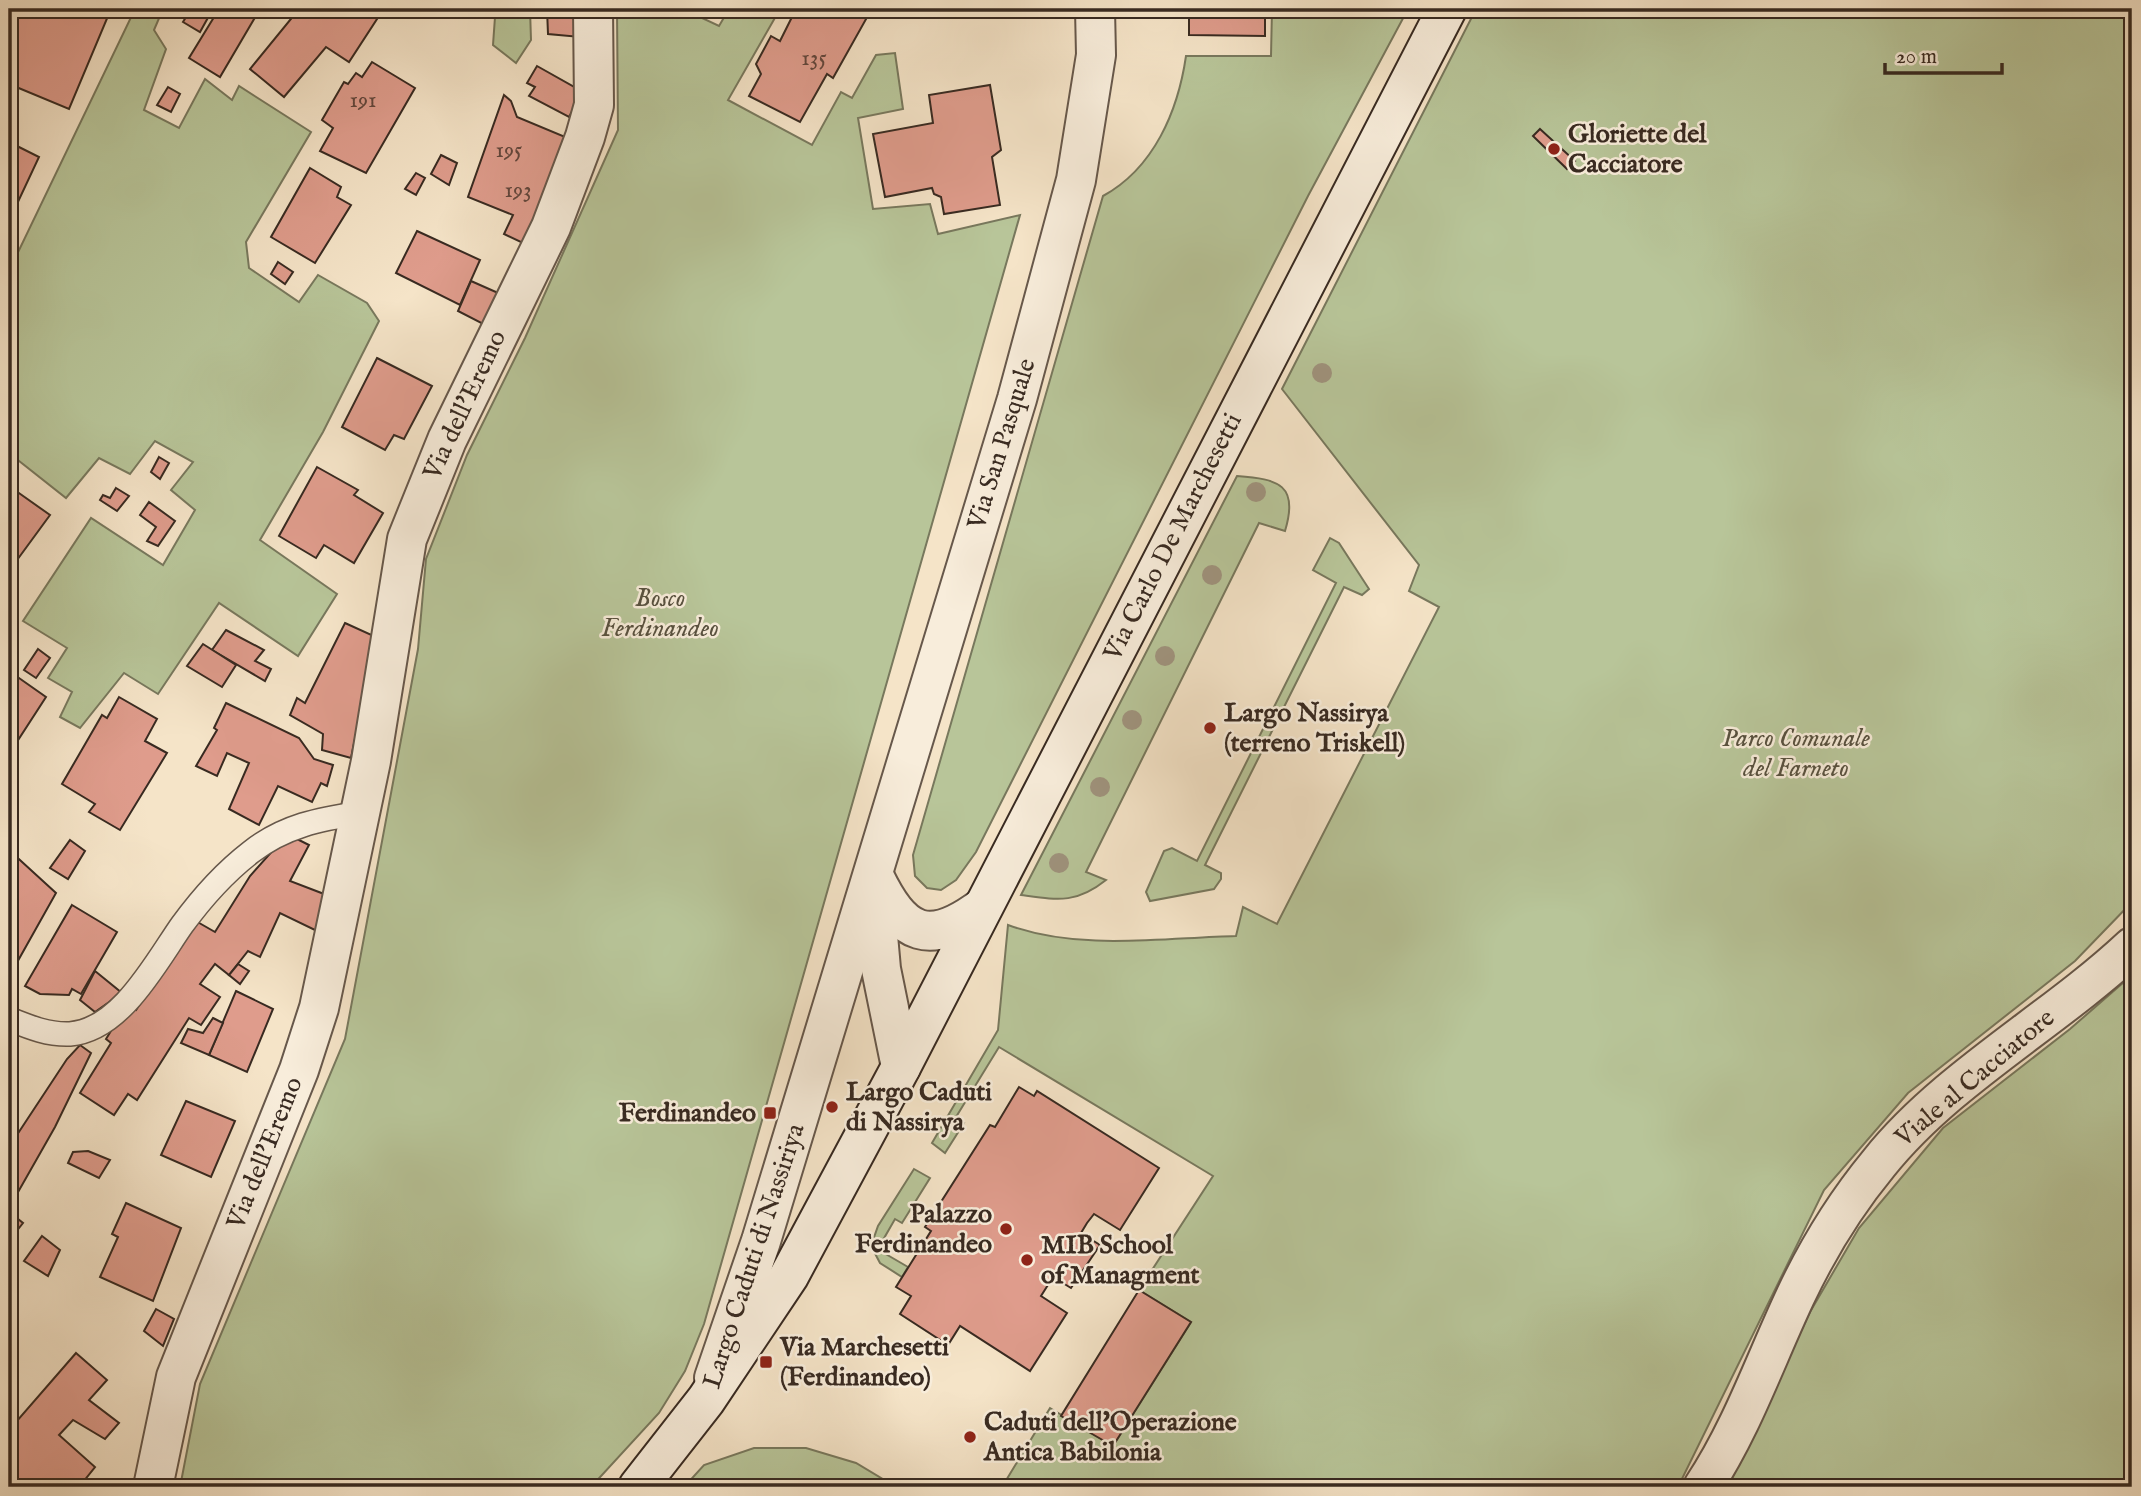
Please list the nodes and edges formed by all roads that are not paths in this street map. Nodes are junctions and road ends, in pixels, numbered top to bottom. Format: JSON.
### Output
{"nodes":[{"id":1,"x":593,"y":9,"type":"edge"},
{"id":2,"x":1095,"y":9,"type":"edge"},
{"id":3,"x":1447,"y":9,"type":"edge"},
{"id":4,"x":360,"y":813,"type":"junction"},
{"id":5,"x":872,"y":871,"type":"junction"},
{"id":6,"x":983,"y":907,"type":"junction"},
{"id":7,"x":2132,"y":947,"type":"edge"},
{"id":8,"x":9,"y":1018,"type":"edge"},
{"id":9,"x":901,"y":1067,"type":"junction"},
{"id":10,"x":706,"y":1400,"type":"junction"},
{"id":11,"x":153,"y":1487,"type":"edge"},
{"id":12,"x":638,"y":1487,"type":"edge"},
{"id":13,"x":1703,"y":1487,"type":"edge"}],
"edges":[{"from":1,"to":4,"type":"street","name":"Via dell'Eremo"},
{"from":2,"to":5,"type":"street","name":"Via San Pasquale"},
{"from":3,"to":6,"type":"street","name":"Via Carlo De Marchesetti"},
{"from":4,"to":8,"type":"lane"},
{"from":4,"to":11,"type":"street","name":"Via dell'Eremo"},
{"from":5,"to":6,"type":"street"},
{"from":5,"to":9,"type":"street"},
{"from":5,"to":10,"type":"street","name":"Largo Caduti di Nassiriya"},
{"from":6,"to":9,"type":"street","name":"Via Carlo De Marchesetti"},
{"from":7,"to":13,"type":"street","name":"Viale al Cacciatore"},
{"from":9,"to":10,"type":"street","name":"Largo Caduti di Nassiriya"},
{"from":10,"to":12,"type":"street"}]}
